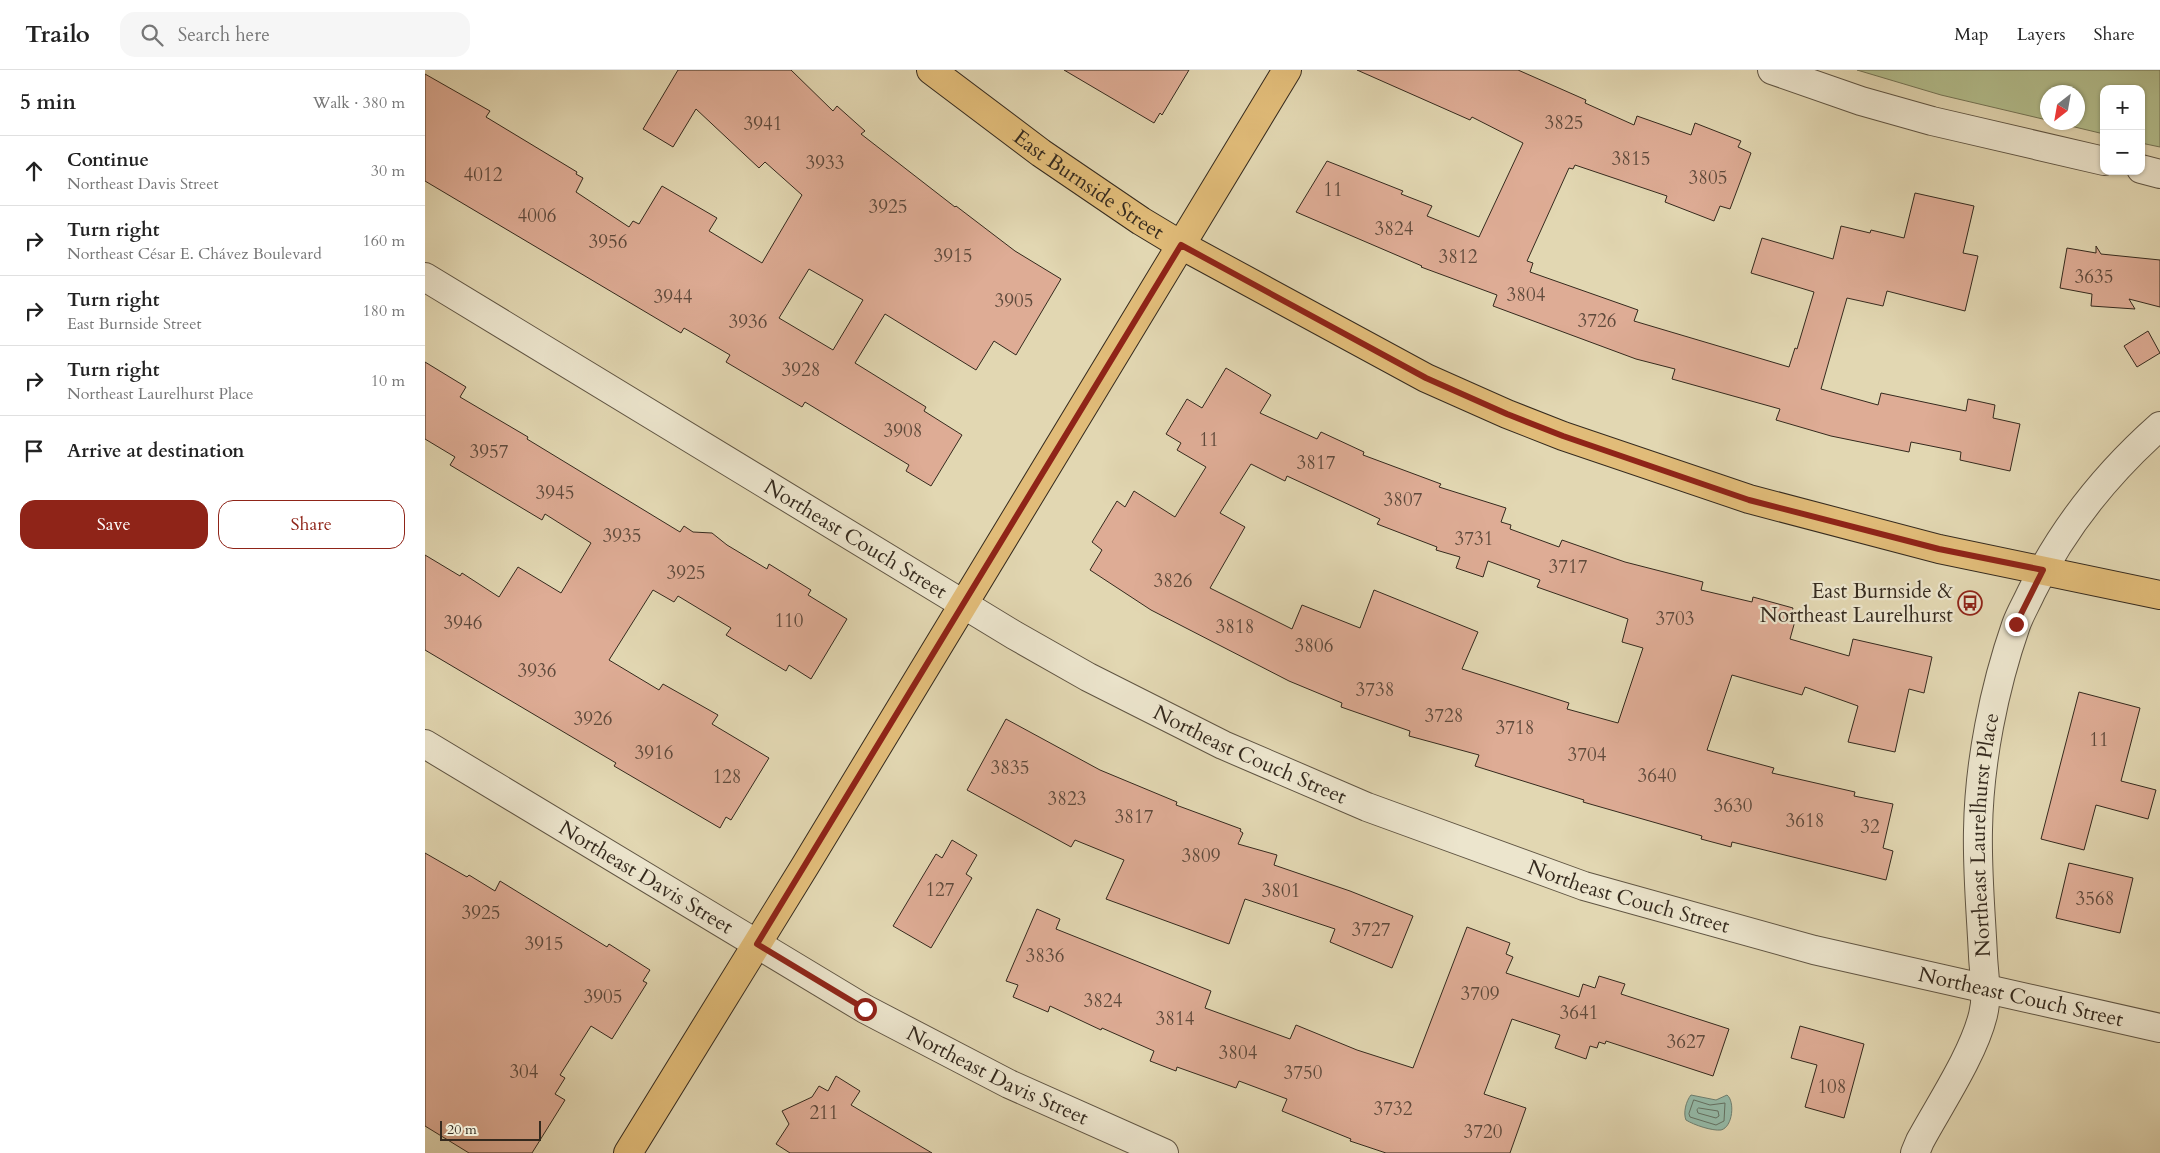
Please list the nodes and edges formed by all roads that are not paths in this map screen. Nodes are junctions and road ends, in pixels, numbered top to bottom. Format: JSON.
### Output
{"nodes":[{"id":1,"x":931,"y":70,"type":"edge"},
{"id":2,"x":1287,"y":70,"type":"edge"},
{"id":3,"x":1772,"y":70,"type":"edge"},
{"id":4,"x":2100,"y":160,"type":"edge"},
{"id":5,"x":2145,"y":170,"type":"edge"},
{"id":6,"x":2160,"y":174,"type":"edge"},
{"id":7,"x":1181,"y":245,"type":"junction"},
{"id":8,"x":425,"y":277,"type":"edge"},
{"id":9,"x":2160,"y":426,"type":"edge"},
{"id":10,"x":2043,"y":570,"type":"junction"},
{"id":11,"x":2160,"y":595,"type":"edge"},
{"id":12,"x":963,"y":605,"type":"junction"},
{"id":13,"x":425,"y":744,"type":"edge"},
{"id":14,"x":757,"y":944,"type":"junction"},
{"id":15,"x":1986,"y":990,"type":"junction"},
{"id":16,"x":2160,"y":1028,"type":"edge"},
{"id":17,"x":628,"y":1153,"type":"edge"},
{"id":18,"x":1164,"y":1153,"type":"edge"},
{"id":19,"x":1915,"y":1153,"type":"edge"}],
"edges":[{"from":1,"to":7,"type":"main road","name":"East Burnside Street"},
{"from":2,"to":7,"type":"main road"},
{"from":3,"to":4,"type":"street"},
{"from":5,"to":6,"type":"street"},
{"from":7,"to":10,"type":"main road","name":"East Burnside Street"},
{"from":7,"to":12,"type":"main road"},
{"from":8,"to":12,"type":"street","name":"Northeast Couch Street"},
{"from":9,"to":10,"type":"street","name":"Northeast Laurelhurst Place"},
{"from":10,"to":11,"type":"main road","name":"East Burnside Street"},
{"from":10,"to":15,"type":"street","name":"Northeast Laurelhurst Place"},
{"from":12,"to":14,"type":"main road"},
{"from":12,"to":15,"type":"street","name":"Northeast Couch Street"},
{"from":13,"to":14,"type":"street","name":"Northeast Davis Street"},
{"from":14,"to":17,"type":"main road"},
{"from":14,"to":18,"type":"street","name":"Northeast Davis Street"},
{"from":15,"to":16,"type":"street","name":"Northeast Couch Street"},
{"from":15,"to":19,"type":"street","name":"Northeast Laurelhurst Place"}]}
